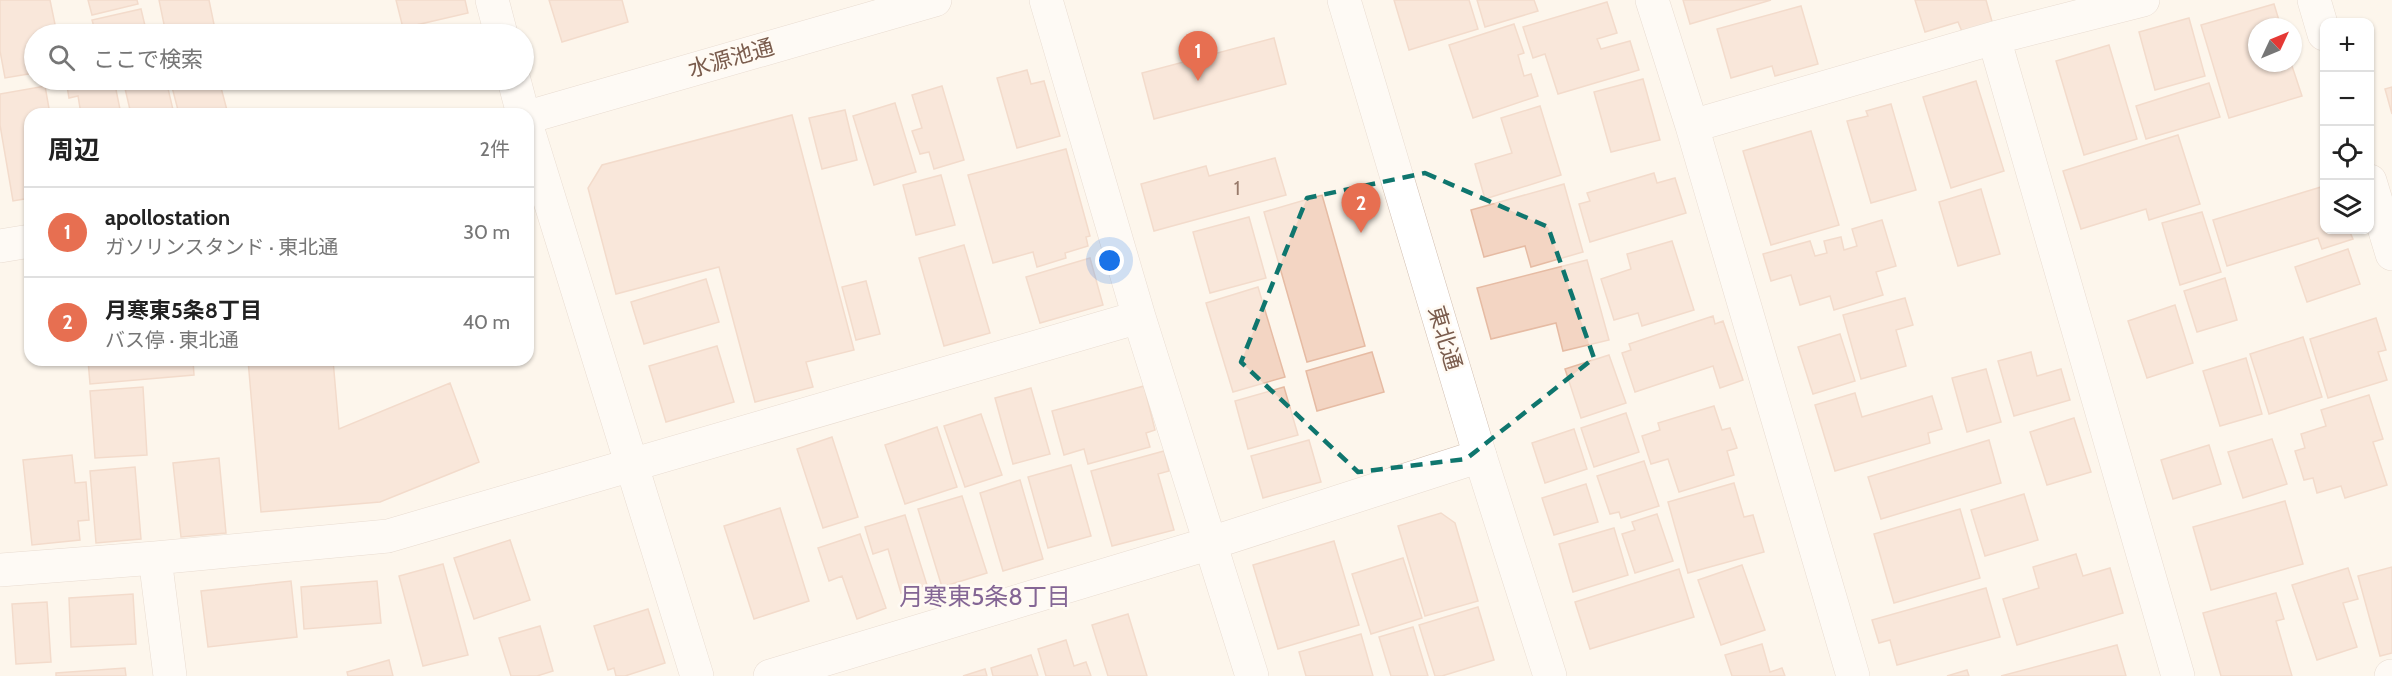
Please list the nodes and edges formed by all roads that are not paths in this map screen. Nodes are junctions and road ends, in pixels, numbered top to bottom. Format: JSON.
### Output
{"nodes":[{"id":1,"x":492,"y":0,"type":"edge"},
{"id":2,"x":935,"y":0,"type":"edge"},
{"id":3,"x":1046,"y":0,"type":"edge"},
{"id":4,"x":1344,"y":0,"type":"edge"},
{"id":5,"x":1652,"y":0,"type":"edge"},
{"id":6,"x":2144,"y":0,"type":"edge"},
{"id":7,"x":2314,"y":0,"type":"edge"},
{"id":8,"x":2320,"y":19,"type":"edge"},
{"id":9,"x":498,"y":24,"type":"edge"},
{"id":10,"x":1994,"y":38,"type":"junction"},
{"id":11,"x":517,"y":90,"type":"edge"},
{"id":12,"x":521,"y":108,"type":"edge"},
{"id":13,"x":534,"y":115,"type":"edge"},
{"id":14,"x":1692,"y":126,"type":"junction"},
{"id":15,"x":534,"y":150,"type":"edge"},
{"id":16,"x":2374,"y":194,"type":"edge"},
{"id":17,"x":24,"y":242,"type":"edge"},
{"id":18,"x":0,"y":246,"type":"edge"},
{"id":19,"x":2392,"y":254,"type":"edge"},
{"id":20,"x":1139,"y":317,"type":"junction"},
{"id":21,"x":1480,"y":456,"type":"junction"},
{"id":22,"x":631,"y":466,"type":"junction"},
{"id":23,"x":1211,"y":543,"type":"junction"},
{"id":24,"x":155,"y":558,"type":"junction"},
{"id":25,"x":0,"y":570,"type":"edge"},
{"id":26,"x":170,"y":676,"type":"edge"},
{"id":27,"x":697,"y":676,"type":"edge"},
{"id":28,"x":770,"y":676,"type":"edge"},
{"id":29,"x":1252,"y":676,"type":"edge"},
{"id":30,"x":1550,"y":676,"type":"edge"},
{"id":31,"x":1853,"y":676,"type":"edge"},
{"id":32,"x":2178,"y":676,"type":"edge"}],
"edges":[{"from":1,"to":9,"type":"street"},
{"from":2,"to":13,"type":"street","name":"水源池通"},
{"from":3,"to":20,"type":"street"},
{"from":4,"to":21,"type":"street","name":"東北通"},
{"from":5,"to":14,"type":"street"},
{"from":6,"to":10,"type":"street"},
{"from":7,"to":8,"type":"street"},
{"from":10,"to":14,"type":"street"},
{"from":10,"to":32,"type":"street"},
{"from":11,"to":12,"type":"street"},
{"from":14,"to":31,"type":"street"},
{"from":15,"to":22,"type":"street"},
{"from":16,"to":19,"type":"street"},
{"from":17,"to":18,"type":"street"},
{"from":20,"to":22,"type":"street"},
{"from":20,"to":23,"type":"street"},
{"from":21,"to":23,"type":"street"},
{"from":21,"to":30,"type":"street","name":"東北通"},
{"from":22,"to":24,"type":"street"},
{"from":22,"to":27,"type":"street"},
{"from":23,"to":28,"type":"street"},
{"from":23,"to":29,"type":"street"},
{"from":24,"to":25,"type":"street"},
{"from":24,"to":26,"type":"street"}]}
